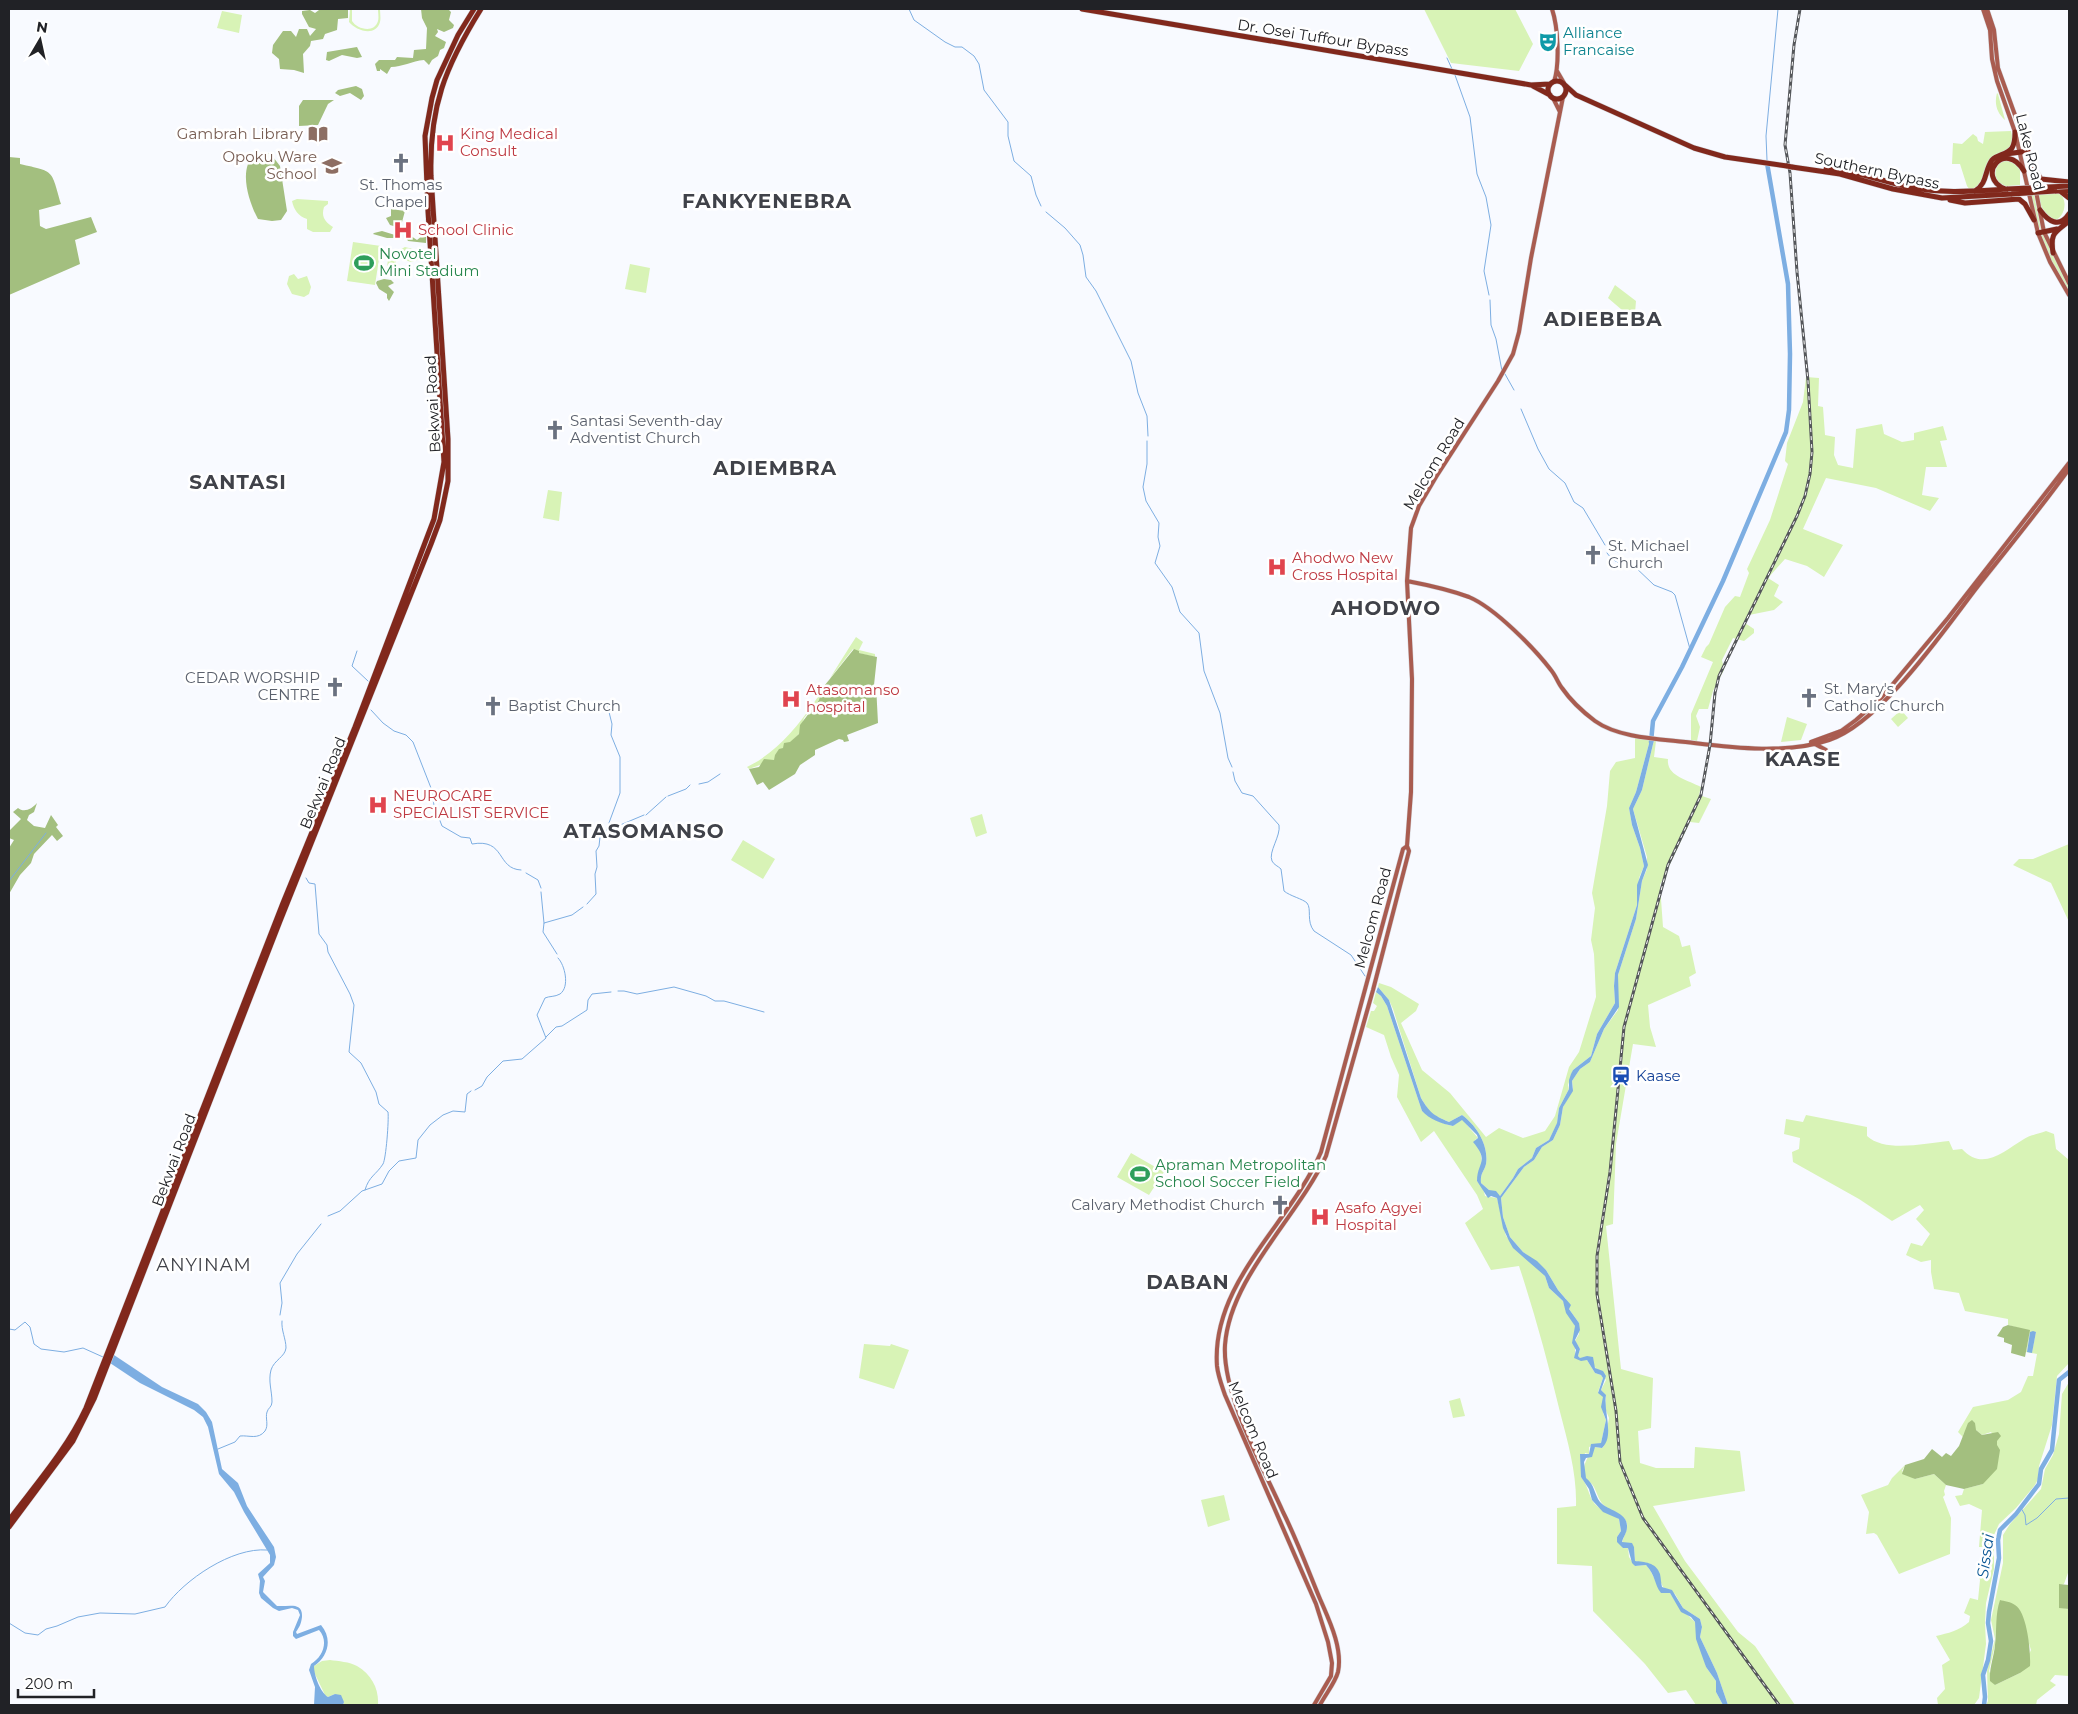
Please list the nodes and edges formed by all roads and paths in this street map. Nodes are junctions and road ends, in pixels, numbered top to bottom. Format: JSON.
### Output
{"nodes":[{"id":1,"x":474,"y":9,"type":"edge"},
{"id":2,"x":481,"y":9,"type":"edge"},
{"id":3,"x":1082,"y":9,"type":"edge"},
{"id":4,"x":1552,"y":9,"type":"edge"},
{"id":5,"x":1983,"y":9,"type":"edge"},
{"id":6,"x":1987,"y":9,"type":"edge"},
{"id":7,"x":1557,"y":71,"type":"junction"},
{"id":8,"x":1552,"y":83,"type":"junction"},
{"id":9,"x":1564,"y":84,"type":"junction"},
{"id":10,"x":1530,"y":85,"type":"junction"},
{"id":11,"x":1576,"y":95,"type":"junction"},
{"id":12,"x":1564,"y":96,"type":"junction"},
{"id":13,"x":1552,"y":97,"type":"junction"},
{"id":14,"x":1560,"y":112,"type":"junction"},
{"id":15,"x":2015,"y":132,"type":"junction"},
{"id":16,"x":2028,"y":151,"type":"junction"},
{"id":17,"x":2020,"y":152,"type":"junction"},
{"id":18,"x":2006,"y":154,"type":"junction"},
{"id":19,"x":2030,"y":162,"type":"junction"},
{"id":20,"x":2024,"y":171,"type":"junction"},
{"id":21,"x":1839,"y":172,"type":"junction"},
{"id":22,"x":2069,"y":184,"type":"edge"},
{"id":23,"x":2008,"y":190,"type":"junction"},
{"id":24,"x":2058,"y":190,"type":"junction"},
{"id":25,"x":2069,"y":190,"type":"edge"},
{"id":26,"x":1971,"y":192,"type":"junction"},
{"id":27,"x":1942,"y":198,"type":"junction"},
{"id":28,"x":2069,"y":198,"type":"edge"},
{"id":29,"x":2040,"y":210,"type":"junction"},
{"id":30,"x":2069,"y":214,"type":"edge"},
{"id":31,"x":2034,"y":220,"type":"junction"},
{"id":32,"x":2069,"y":221,"type":"edge"},
{"id":33,"x":2058,"y":228,"type":"junction"},
{"id":34,"x":2041,"y":233,"type":"junction"},
{"id":35,"x":2053,"y":252,"type":"junction"},
{"id":36,"x":2069,"y":284,"type":"edge"},
{"id":37,"x":2069,"y":295,"type":"edge"},
{"id":38,"x":435,"y":332,"type":"junction"},
{"id":39,"x":442,"y":332,"type":"junction"},
{"id":40,"x":2069,"y":463,"type":"edge"},
{"id":41,"x":2069,"y":469,"type":"edge"},
{"id":42,"x":1408,"y":581,"type":"junction"},
{"id":43,"x":376,"y":677,"type":"junction"},
{"id":44,"x":1832,"y":739,"type":"junction"},
{"id":45,"x":1812,"y":744,"type":"junction"},
{"id":46,"x":1802,"y":745,"type":"junction"},
{"id":47,"x":1407,"y":846,"type":"junction"},
{"id":48,"x":1387,"y":913,"type":"junction"},
{"id":49,"x":1393,"y":917,"type":"junction"},
{"id":50,"x":1337,"y":1097,"type":"junction"},
{"id":51,"x":1342,"y":1099,"type":"junction"},
{"id":52,"x":1264,"y":1244,"type":"junction"},
{"id":53,"x":1269,"y":1247,"type":"junction"},
{"id":54,"x":1225,"y":1352,"type":"junction"},
{"id":55,"x":1217,"y":1353,"type":"junction"},
{"id":56,"x":107,"y":1358,"type":"junction"},
{"id":57,"x":9,"y":1520,"type":"edge"},
{"id":58,"x":9,"y":1527,"type":"edge"},
{"id":59,"x":1304,"y":1560,"type":"junction"},
{"id":60,"x":1298,"y":1564,"type":"junction"},
{"id":61,"x":1326,"y":1689,"type":"junction"},
{"id":62,"x":1314,"y":1705,"type":"edge"},
{"id":63,"x":1320,"y":1705,"type":"edge"}],
"edges":[{"from":1,"to":38,"type":"highway","name":"Bekwai Road"},
{"from":2,"to":39,"type":"highway","name":"Bekwai Road"},
{"from":3,"to":10,"type":"highway","name":"Dr. Osei Tuffour Bypass"},
{"from":4,"to":7,"type":"main road"},
{"from":5,"to":15,"type":"main road","name":"Lake Road"},
{"from":6,"to":16,"type":"main road","name":"Lake Road"},
{"from":7,"to":8,"type":"main road"},
{"from":7,"to":9,"type":"main road"},
{"from":8,"to":9,"type":"highway"},
{"from":8,"to":10,"type":"highway","name":"Dr. Osei Tuffour Bypass"},
{"from":8,"to":13,"type":"highway"},
{"from":9,"to":11,"type":"highway","name":"Southern Bypass"},
{"from":9,"to":12,"type":"highway"},
{"from":10,"to":13,"type":"highway","name":"Dr. Osei Tuffour Bypass"},
{"from":11,"to":12,"type":"highway","name":"Southern Bypass"},
{"from":11,"to":21,"type":"highway","name":"Southern Bypass"},
{"from":12,"to":13,"type":"highway"},
{"from":12,"to":14,"type":"main road","name":"Melcom Road"},
{"from":13,"to":14,"type":"main road"},
{"from":14,"to":42,"type":"main road","name":"Melcom Road"},
{"from":15,"to":17,"type":"main road","name":"Lake Road"},
{"from":15,"to":18,"type":"highway"},
{"from":16,"to":17,"type":"highway"},
{"from":16,"to":19,"type":"main road","name":"Lake Road"},
{"from":17,"to":18,"type":"highway"},
{"from":17,"to":20,"type":"main road","name":"Lake Road"},
{"from":18,"to":26,"type":"highway"},
{"from":19,"to":22,"type":"highway"},
{"from":19,"to":29,"type":"main road","name":"Lake Road"},
{"from":20,"to":23,"type":"highway"},
{"from":20,"to":31,"type":"main road","name":"Lake Road"},
{"from":21,"to":26,"type":"highway","name":"Southern Bypass"},
{"from":21,"to":27,"type":"highway","name":"Southern Bypass"},
{"from":22,"to":23,"type":"highway","name":"Southern Bypass","bridge":true},
{"from":23,"to":24,"type":"highway","name":"Southern Bypass","bridge":true},
{"from":23,"to":26,"type":"highway","name":"Southern Bypass"},
{"from":23,"to":27,"type":"highway","name":"Southern Bypass"},
{"from":24,"to":25,"type":"highway","name":"Southern Bypass"},
{"from":24,"to":28,"type":"highway"},
{"from":27,"to":31,"type":"highway"},
{"from":29,"to":30,"type":"highway"},
{"from":29,"to":34,"type":"main road","name":"Lake Road"},
{"from":31,"to":34,"type":"main road","name":"Lake Road"},
{"from":32,"to":33,"type":"highway"},
{"from":33,"to":34,"type":"highway"},
{"from":33,"to":35,"type":"highway"},
{"from":34,"to":35,"type":"main road","name":"Lake Road"},
{"from":34,"to":37,"type":"main road","name":"Lake Road"},
{"from":35,"to":36,"type":"main road","name":"Lake Road"},
{"from":38,"to":39,"type":"highway"},
{"from":38,"to":43,"type":"highway","name":"Bekwai Road"},
{"from":39,"to":43,"type":"highway","name":"Bekwai Road"},
{"from":40,"to":46,"type":"main road"},
{"from":41,"to":44,"type":"main road"},
{"from":42,"to":46,"type":"main road"},
{"from":42,"to":47,"type":"main road","name":"Melcom Road"},
{"from":43,"to":56,"type":"highway","name":"Bekwai Road"},
{"from":44,"to":45,"type":"main road"},
{"from":44,"to":45,"type":"main road"},
{"from":45,"to":46,"type":"main road"},
{"from":47,"to":48,"type":"main road","name":"Melcom Road"},
{"from":47,"to":49,"type":"main road","name":"Melcom Road"},
{"from":48,"to":49,"type":"main road"},
{"from":48,"to":50,"type":"main road","name":"Melcom Road"},
{"from":49,"to":51,"type":"main road","name":"Melcom Road"},
{"from":50,"to":51,"type":"main road"},
{"from":50,"to":52,"type":"main road","name":"Melcom Road"},
{"from":51,"to":53,"type":"main road","name":"Melcom Road"},
{"from":52,"to":53,"type":"main road"},
{"from":52,"to":55,"type":"main road","name":"Melcom Road"},
{"from":53,"to":54,"type":"main road","name":"Melcom Road"},
{"from":54,"to":55,"type":"main road"},
{"from":54,"to":59,"type":"main road","name":"Melcom Road"},
{"from":55,"to":60,"type":"main road","name":"Melcom Road"},
{"from":56,"to":57,"type":"highway","name":"Bekwai Road"},
{"from":56,"to":58,"type":"highway","name":"Bekwai Road"},
{"from":59,"to":60,"type":"main road"},
{"from":59,"to":61,"type":"main road","name":"Melcom Road"},
{"from":60,"to":61,"type":"main road","name":"Melcom Road"},
{"from":61,"to":62,"type":"main road","name":"Melcom Road"},
{"from":61,"to":63,"type":"main road"}]}
